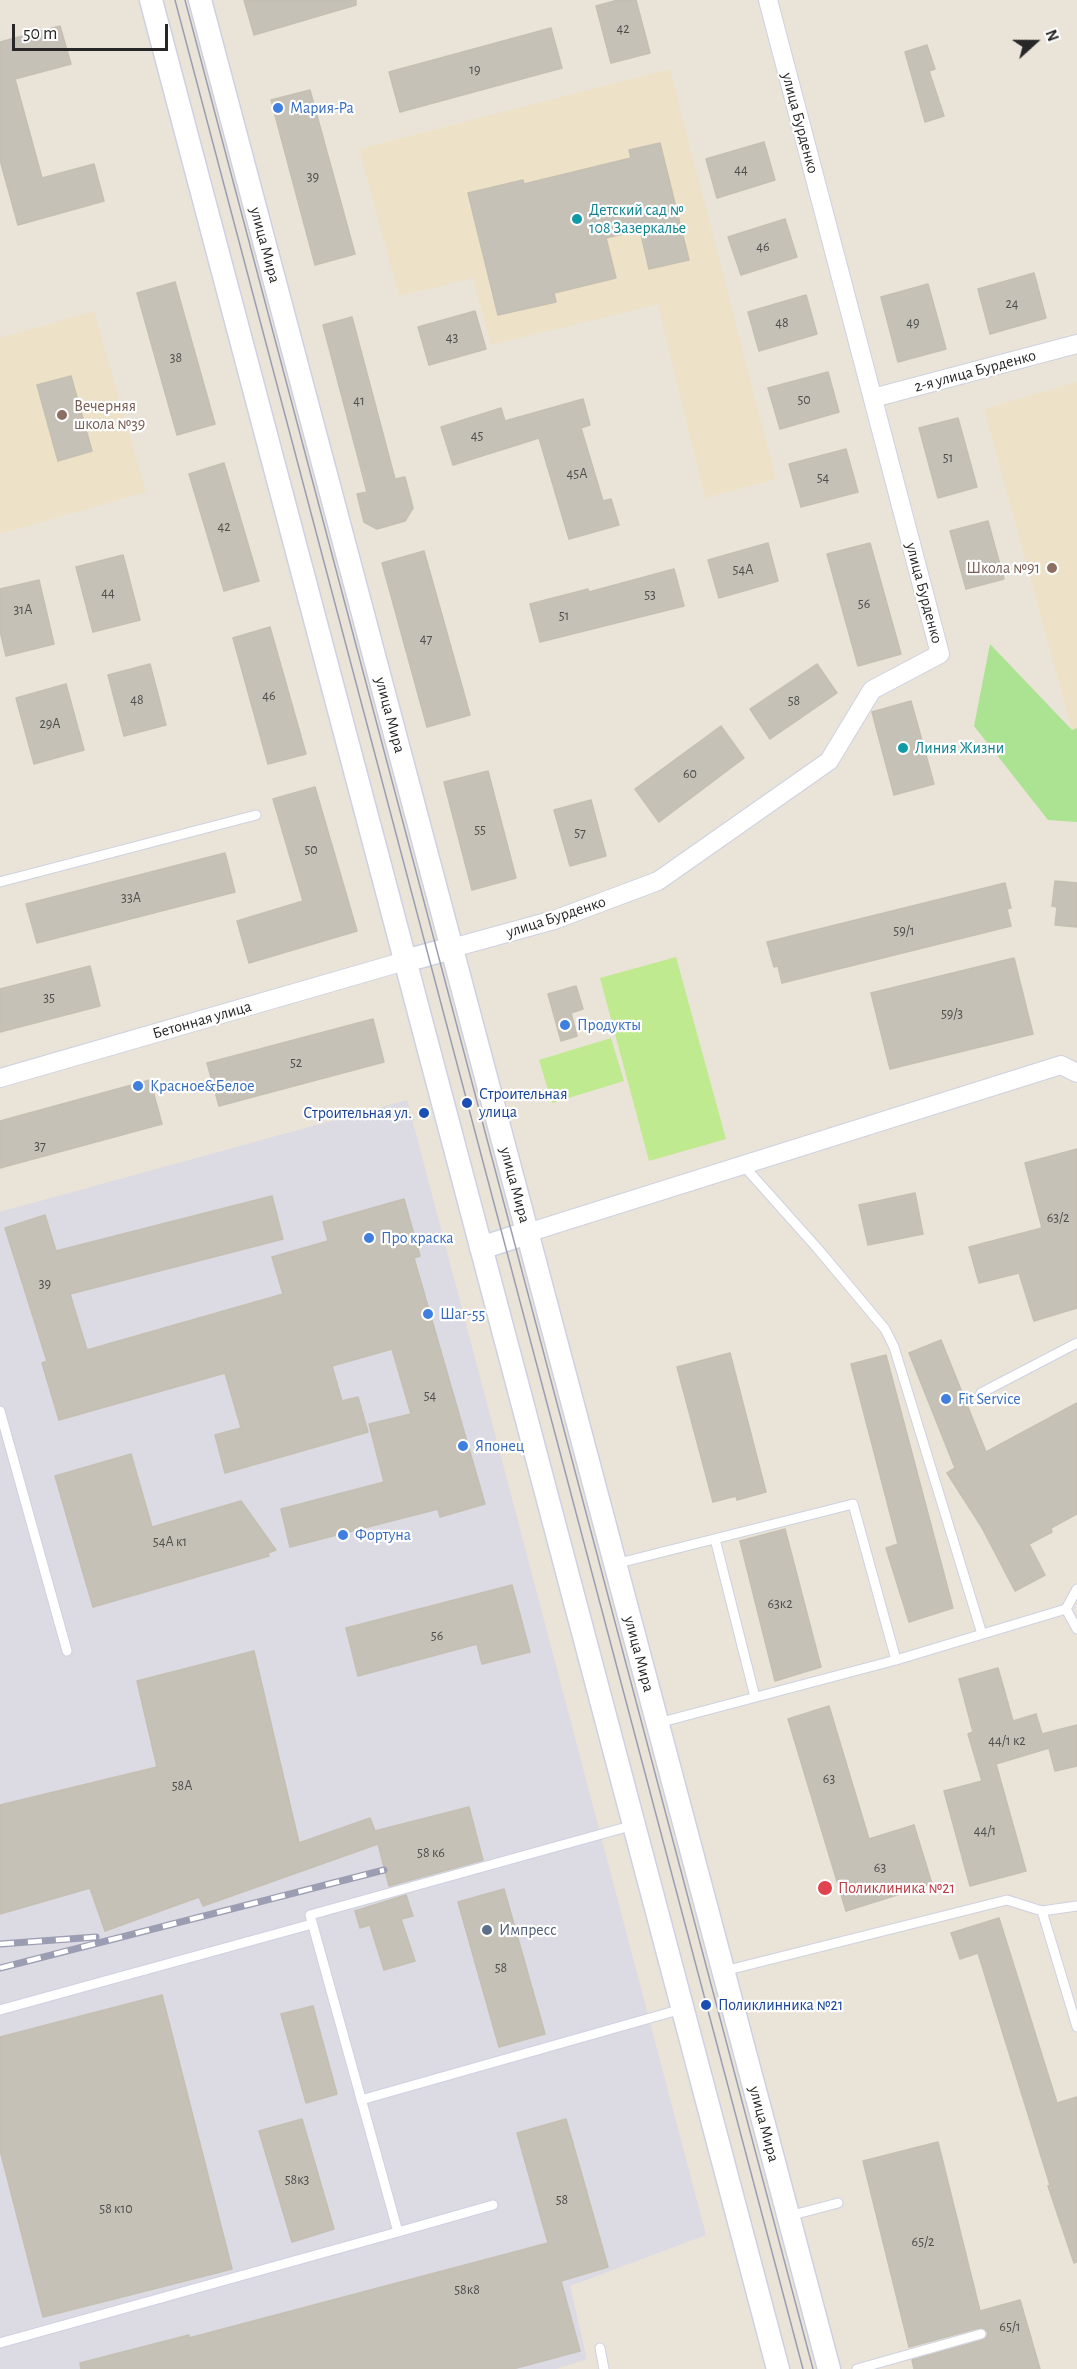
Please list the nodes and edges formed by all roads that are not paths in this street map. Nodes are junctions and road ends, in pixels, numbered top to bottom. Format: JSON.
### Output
{"nodes":[{"id":1,"x":151,"y":0,"type":"edge"},
{"id":2,"x":200,"y":0,"type":"edge"},
{"id":3,"x":768,"y":0,"type":"edge"},
{"id":4,"x":1077,"y":344,"type":"edge"},
{"id":5,"x":873,"y":398,"type":"junction"},
{"id":6,"x":256,"y":815,"type":"dead end"},
{"id":7,"x":0,"y":882,"type":"edge"},
{"id":8,"x":452,"y":948,"type":"junction"},
{"id":9,"x":405,"y":961,"type":"junction"},
{"id":10,"x":1077,"y":1073,"type":"edge"},
{"id":11,"x":0,"y":1078,"type":"edge"},
{"id":12,"x":743,"y":1165,"type":"junction"},
{"id":13,"x":527,"y":1233,"type":"junction"},
{"id":14,"x":481,"y":1248,"type":"junction"},
{"id":15,"x":1077,"y":1343,"type":"edge"},
{"id":16,"x":981,"y":1393,"type":"dead end"},
{"id":17,"x":0,"y":1411,"type":"edge"},
{"id":18,"x":715,"y":1539,"type":"junction"},
{"id":19,"x":615,"y":1564,"type":"junction"},
{"id":20,"x":1077,"y":1588,"type":"edge"},
{"id":21,"x":1066,"y":1610,"type":"junction"},
{"id":22,"x":1077,"y":1629,"type":"edge"},
{"id":23,"x":982,"y":1634,"type":"junction"},
{"id":24,"x":68,"y":1651,"type":"dead end"},
{"id":25,"x":896,"y":1660,"type":"junction"},
{"id":26,"x":755,"y":1697,"type":"junction"},
{"id":27,"x":658,"y":1723,"type":"junction"},
{"id":28,"x":634,"y":1825,"type":"junction"},
{"id":29,"x":1077,"y":1906,"type":"edge"},
{"id":30,"x":1042,"y":1911,"type":"junction"},
{"id":31,"x":312,"y":1924,"type":"junction"},
{"id":32,"x":724,"y":1971,"type":"junction"},
{"id":33,"x":682,"y":2009,"type":"junction"},
{"id":34,"x":0,"y":2010,"type":"edge"},
{"id":35,"x":1077,"y":2027,"type":"edge"},
{"id":36,"x":361,"y":2100,"type":"junction"},
{"id":37,"x":838,"y":2203,"type":"dead end"},
{"id":38,"x":493,"y":2205,"type":"dead end"},
{"id":39,"x":789,"y":2216,"type":"junction"},
{"id":40,"x":398,"y":2232,"type":"junction"},
{"id":41,"x":981,"y":2334,"type":"dead end"},
{"id":42,"x":0,"y":2343,"type":"edge"},
{"id":43,"x":600,"y":2348,"type":"dead end"},
{"id":44,"x":604,"y":2369,"type":"edge"},
{"id":45,"x":778,"y":2369,"type":"edge"},
{"id":46,"x":829,"y":2369,"type":"edge"},
{"id":47,"x":857,"y":2369,"type":"edge"}],
"edges":[{"from":1,"to":9,"type":"street"},
{"from":2,"to":8,"type":"street","name":"улица Мира"},
{"from":3,"to":5,"type":"street","name":"улица Бурденко"},
{"from":4,"to":5,"type":"street","name":"2-я улица Бурденко"},
{"from":5,"to":8,"type":"street","name":"улица Бурденко"},
{"from":6,"to":7,"type":"lane"},
{"from":8,"to":9,"type":"street"},
{"from":8,"to":13,"type":"street","name":"улица Мира"},
{"from":9,"to":11,"type":"street","name":"Бетонная улица"},
{"from":9,"to":14,"type":"street"},
{"from":10,"to":12,"type":"street"},
{"from":12,"to":13,"type":"street"},
{"from":12,"to":23,"type":"lane"},
{"from":13,"to":14,"type":"street"},
{"from":13,"to":19,"type":"street","name":"улица Мира"},
{"from":14,"to":28,"type":"street"},
{"from":15,"to":16,"type":"lane"},
{"from":17,"to":24,"type":"lane"},
{"from":18,"to":19,"type":"lane"},
{"from":18,"to":25,"type":"lane"},
{"from":18,"to":26,"type":"lane"},
{"from":19,"to":27,"type":"street","name":"улица Мира"},
{"from":20,"to":21,"type":"lane"},
{"from":21,"to":22,"type":"lane"},
{"from":21,"to":23,"type":"lane"},
{"from":23,"to":25,"type":"lane"},
{"from":25,"to":26,"type":"lane"},
{"from":26,"to":27,"type":"lane"},
{"from":27,"to":32,"type":"street","name":"улица Мира"},
{"from":28,"to":31,"type":"lane"},
{"from":28,"to":33,"type":"street"},
{"from":29,"to":30,"type":"lane"},
{"from":30,"to":32,"type":"lane"},
{"from":30,"to":35,"type":"lane"},
{"from":31,"to":34,"type":"lane"},
{"from":31,"to":36,"type":"lane"},
{"from":32,"to":39,"type":"street","name":"улица Мира"},
{"from":33,"to":36,"type":"lane"},
{"from":33,"to":45,"type":"street"},
{"from":36,"to":40,"type":"lane"},
{"from":37,"to":39,"type":"lane"},
{"from":38,"to":40,"type":"lane"},
{"from":39,"to":46,"type":"street","name":"улица Мира"},
{"from":40,"to":42,"type":"lane"},
{"from":41,"to":47,"type":"lane"},
{"from":43,"to":44,"type":"lane"}]}
